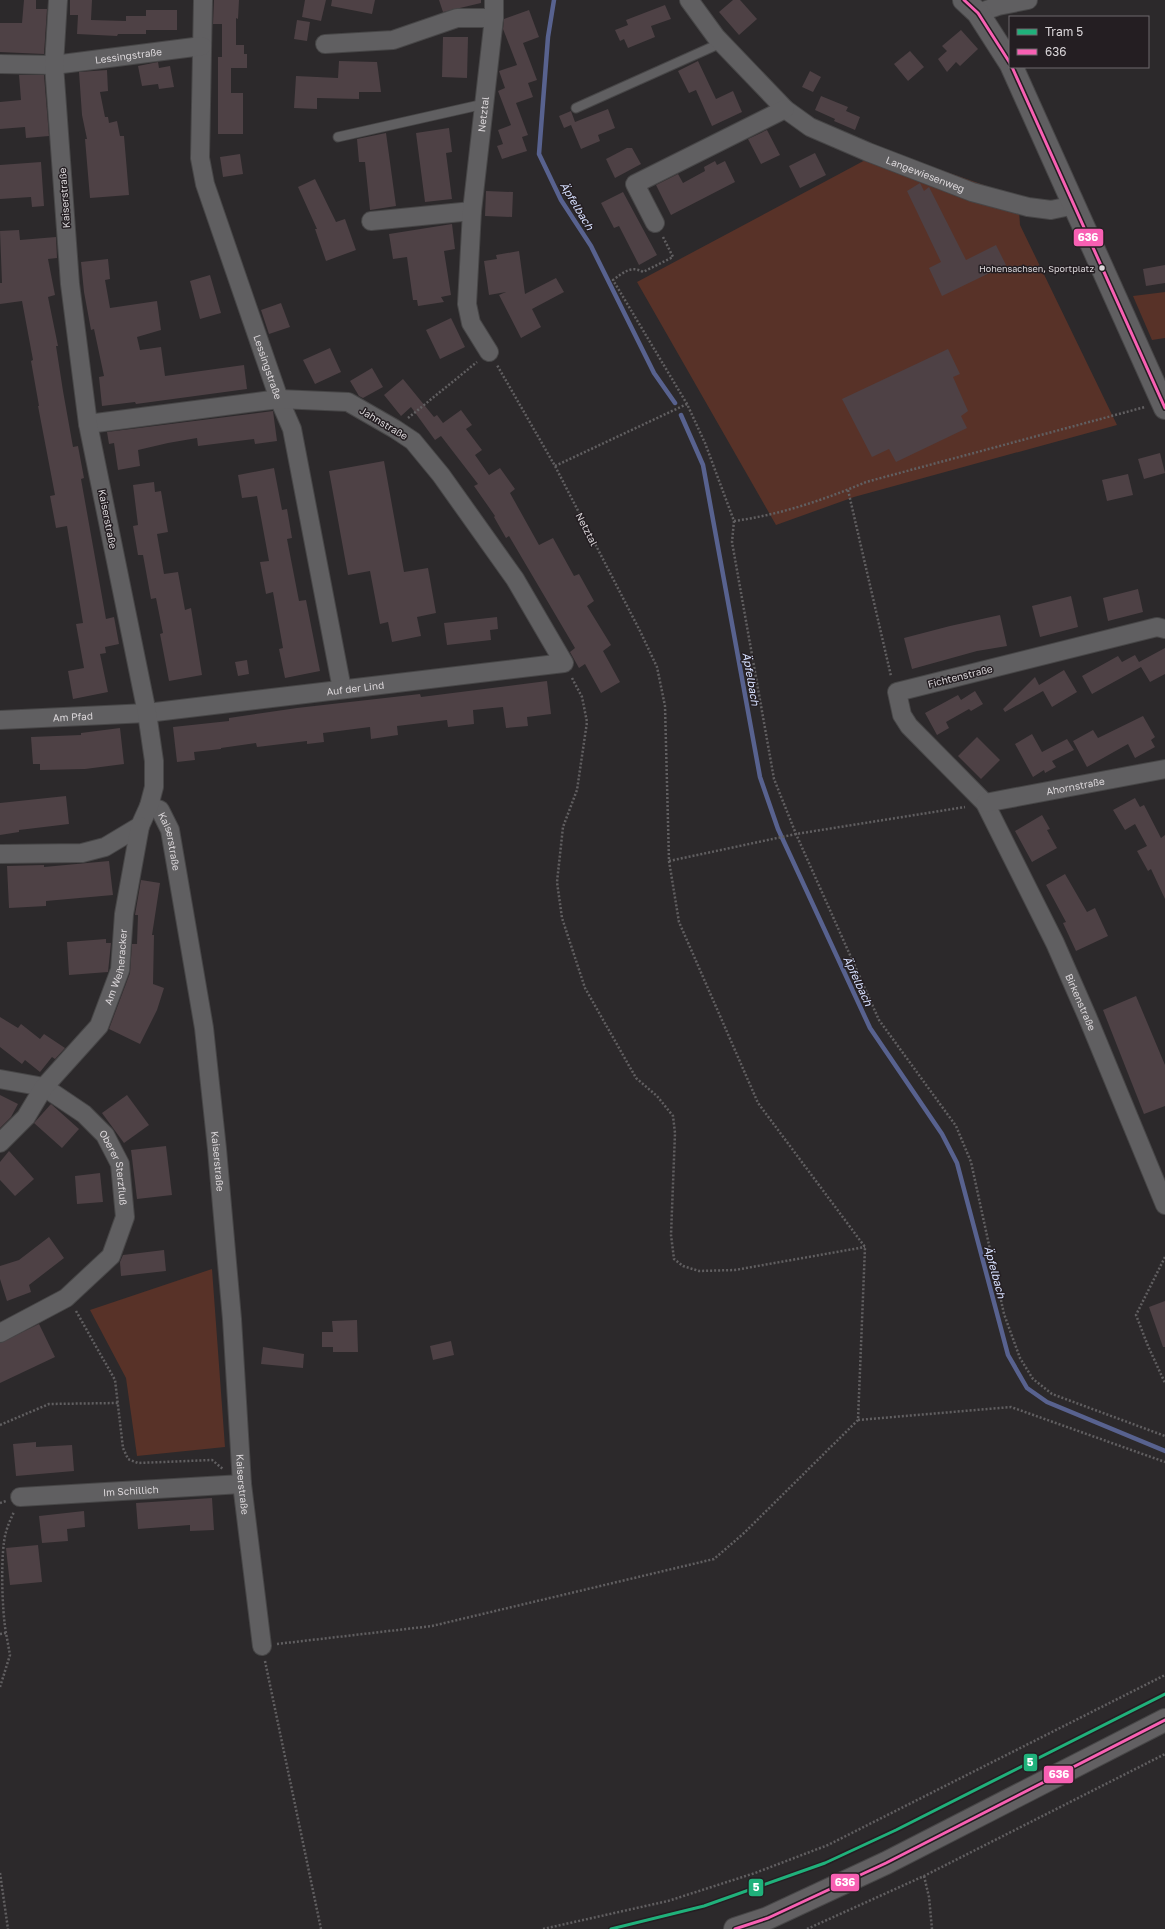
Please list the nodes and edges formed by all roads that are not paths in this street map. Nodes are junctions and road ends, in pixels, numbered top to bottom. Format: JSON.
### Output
{"nodes":[{"id":1,"x":58,"y":0,"type":"edge"},
{"id":2,"x":203,"y":0,"type":"edge"},
{"id":3,"x":494,"y":0,"type":"edge"},
{"id":4,"x":689,"y":0,"type":"edge"},
{"id":5,"x":1028,"y":0,"type":"edge"},
{"id":6,"x":971,"y":7,"type":"edge"},
{"id":7,"x":494,"y":18,"type":"junction"},
{"id":8,"x":721,"y":43,"type":"junction"},
{"id":9,"x":325,"y":44,"type":"dead end"},
{"id":10,"x":202,"y":46,"type":"junction"},
{"id":11,"x":1009,"y":62,"type":"edge"},
{"id":12,"x":0,"y":64,"type":"edge"},
{"id":13,"x":54,"y":65,"type":"junction"},
{"id":14,"x":1012,"y":68,"type":"edge"},
{"id":15,"x":484,"y":104,"type":"junction"},
{"id":16,"x":576,"y":108,"type":"dead end"},
{"id":17,"x":785,"y":109,"type":"junction"},
{"id":18,"x":338,"y":138,"type":"dead end"},
{"id":19,"x":1075,"y":205,"type":"junction"},
{"id":20,"x":472,"y":211,"type":"junction"},
{"id":21,"x":371,"y":221,"type":"dead end"},
{"id":22,"x":655,"y":223,"type":"road end"},
{"id":23,"x":489,"y":352,"type":"road end"},
{"id":24,"x":279,"y":399,"type":"junction"},
{"id":25,"x":1164,"y":405,"type":"edge"},
{"id":26,"x":88,"y":424,"type":"junction"},
{"id":27,"x":1165,"y":629,"type":"edge"},
{"id":28,"x":564,"y":663,"type":"joint"},
{"id":29,"x":342,"y":689,"type":"junction"},
{"id":30,"x":147,"y":713,"type":"junction"},
{"id":31,"x":0,"y":720,"type":"edge"},
{"id":32,"x":1165,"y":769,"type":"edge"},
{"id":33,"x":985,"y":803,"type":"junction"},
{"id":34,"x":149,"y":806,"type":"junction"},
{"id":35,"x":140,"y":826,"type":"junction"},
{"id":36,"x":0,"y":854,"type":"edge"},
{"id":37,"x":0,"y":1078,"type":"edge"},
{"id":38,"x":44,"y":1087,"type":"junction"},
{"id":39,"x":0,"y":1143,"type":"edge"},
{"id":40,"x":1165,"y":1206,"type":"edge"},
{"id":41,"x":0,"y":1333,"type":"edge"},
{"id":42,"x":242,"y":1484,"type":"junction"},
{"id":43,"x":20,"y":1497,"type":"road end"},
{"id":44,"x":262,"y":1646,"type":"road end"},
{"id":45,"x":1165,"y":1720,"type":"edge"},
{"id":46,"x":736,"y":1929,"type":"edge"}],
"edges":[{"from":1,"to":13,"type":"street","name":"Kaiserstraße"},
{"from":2,"to":10,"type":"street","name":"Lessingstraße"},
{"from":3,"to":7,"type":"street","name":"Netztal"},
{"from":4,"to":8,"type":"street","name":"Langewiesenweg"},
{"from":5,"to":6,"type":"street"},
{"from":6,"to":11,"type":"street"},
{"from":7,"to":9,"type":"street"},
{"from":7,"to":15,"type":"street","name":"Netztal"},
{"from":8,"to":16,"type":"lane"},
{"from":8,"to":17,"type":"street","name":"Langewiesenweg"},
{"from":10,"to":13,"type":"street","name":"Lessingstraße"},
{"from":10,"to":24,"type":"street","name":"Lessingstraße"},
{"from":12,"to":13,"type":"street","name":"Lessingstraße"},
{"from":13,"to":26,"type":"street","name":"Kaiserstraße"},
{"from":14,"to":19,"type":"street"},
{"from":15,"to":18,"type":"lane"},
{"from":15,"to":20,"type":"street","name":"Netztal"},
{"from":17,"to":19,"type":"street","name":"Langewiesenweg"},
{"from":17,"to":22,"type":"street"},
{"from":19,"to":25,"type":"street"},
{"from":20,"to":21,"type":"street"},
{"from":20,"to":23,"type":"street","name":"Netztal"},
{"from":24,"to":26,"type":"street","name":"Jahnstraße"},
{"from":24,"to":28,"type":"street","name":"Jahnstraße"},
{"from":24,"to":29,"type":"street","name":"Lessingstraße"},
{"from":26,"to":30,"type":"street","name":"Kaiserstraße"},
{"from":27,"to":33,"type":"street","name":"Fichtenstraße"},
{"from":28,"to":29,"type":"street","name":"Auf der Lind"},
{"from":29,"to":30,"type":"street","name":"Auf der Lind"},
{"from":30,"to":31,"type":"street","name":"Am Pfad"},
{"from":30,"to":34,"type":"street","name":"Kaiserstraße"},
{"from":32,"to":33,"type":"street","name":"Ahornstraße"},
{"from":33,"to":40,"type":"street","name":"Birkenstraße"},
{"from":34,"to":35,"type":"street","name":"Am Weiheracker"},
{"from":34,"to":42,"type":"street","name":"Kaiserstraße"},
{"from":35,"to":36,"type":"street"},
{"from":35,"to":38,"type":"street","name":"Am Weiheracker"},
{"from":37,"to":38,"type":"street","name":"Oberer Sterzfluß"},
{"from":38,"to":39,"type":"street","name":"Am Weiheracker"},
{"from":38,"to":41,"type":"street","name":"Oberer Sterzfluß"},
{"from":42,"to":43,"type":"street","name":"Im Schillich"},
{"from":42,"to":44,"type":"street","name":"Kaiserstraße"},
{"from":45,"to":46,"type":"main road"}]}
